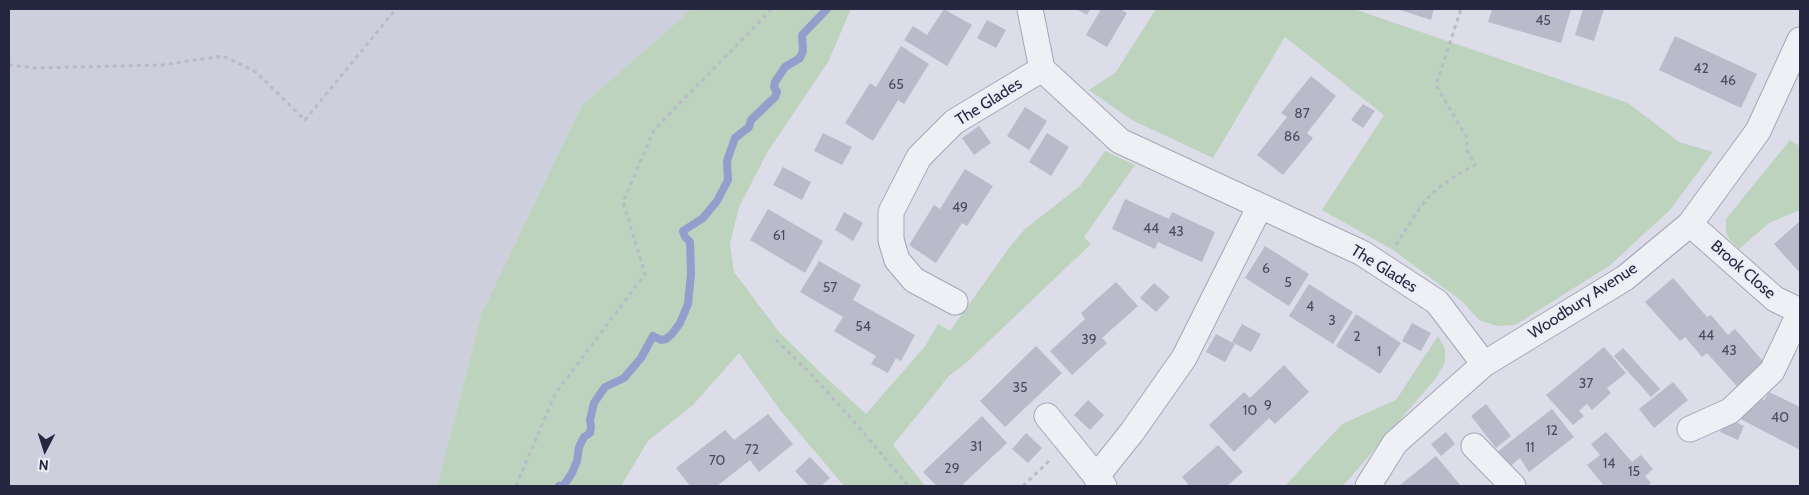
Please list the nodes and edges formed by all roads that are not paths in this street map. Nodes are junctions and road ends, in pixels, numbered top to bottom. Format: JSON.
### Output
{"nodes":[{"id":1,"x":1030,"y":9,"type":"edge"},
{"id":2,"x":1800,"y":40,"type":"edge"},
{"id":3,"x":1042,"y":69,"type":"junction"},
{"id":4,"x":1260,"y":206,"type":"junction"},
{"id":5,"x":1690,"y":224,"type":"junction"},
{"id":6,"x":955,"y":302,"type":"dead end"},
{"id":7,"x":1800,"y":312,"type":"edge"},
{"id":8,"x":1484,"y":364,"type":"junction"},
{"id":9,"x":1047,"y":416,"type":"dead end"},
{"id":10,"x":1690,"y":429,"type":"dead end"},
{"id":11,"x":1474,"y":446,"type":"dead end"},
{"id":12,"x":1100,"y":482,"type":"edge"},
{"id":13,"x":1368,"y":486,"type":"edge"},
{"id":14,"x":1513,"y":486,"type":"edge"}],
"edges":[{"from":1,"to":3,"type":"street"},
{"from":2,"to":5,"type":"street","name":"Woodbury Avenue"},
{"from":3,"to":4,"type":"street","name":"The Glades"},
{"from":3,"to":6,"type":"street","name":"The Glades"},
{"from":4,"to":8,"type":"street","name":"The Glades"},
{"from":4,"to":12,"type":"street"},
{"from":5,"to":7,"type":"street","name":"Brook Close"},
{"from":5,"to":8,"type":"street","name":"Woodbury Avenue"},
{"from":7,"to":10,"type":"street"},
{"from":8,"to":13,"type":"street","name":"Woodbury Avenue"},
{"from":9,"to":12,"type":"street"},
{"from":11,"to":14,"type":"street"}]}
